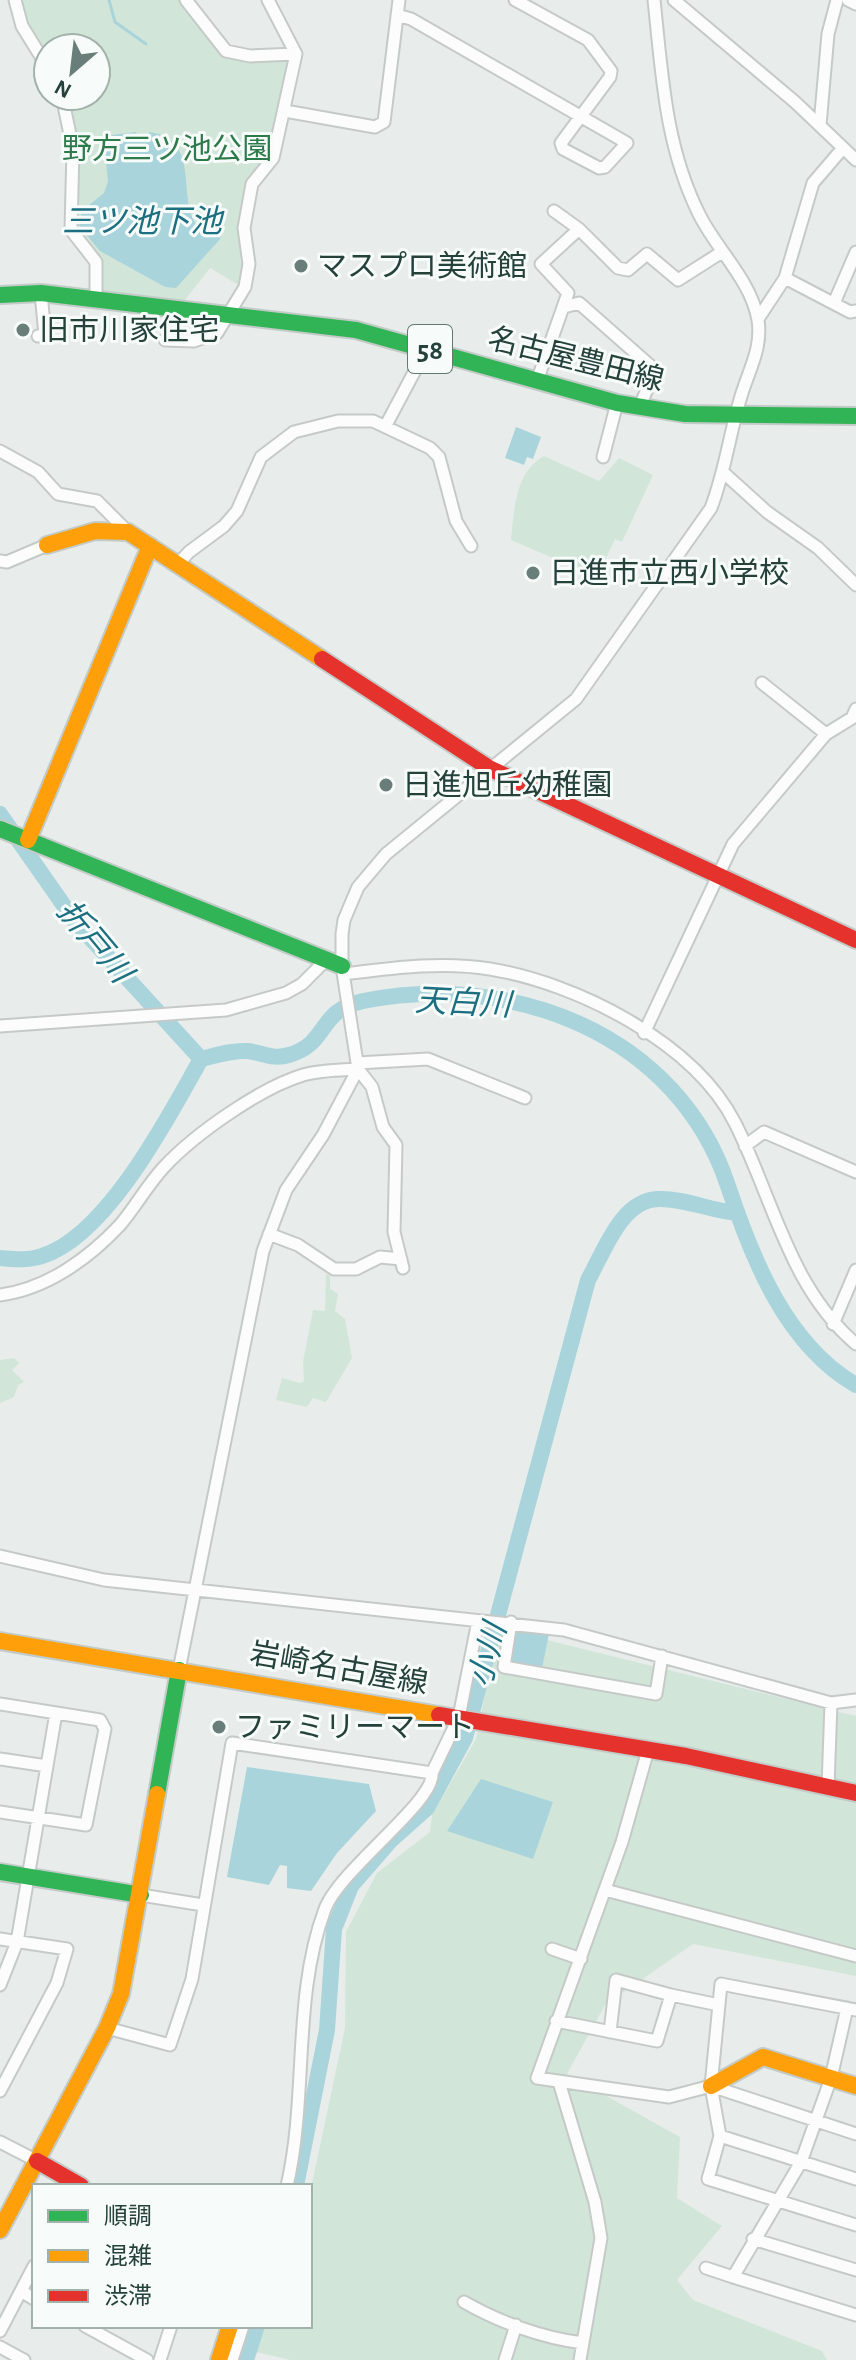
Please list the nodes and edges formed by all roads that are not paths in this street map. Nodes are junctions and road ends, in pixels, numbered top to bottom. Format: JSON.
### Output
{"nodes":[{"id":1,"x":15,"y":0,"type":"edge"},
{"id":2,"x":186,"y":0,"type":"edge"},
{"id":3,"x":268,"y":0,"type":"edge"},
{"id":4,"x":399,"y":0,"type":"edge"},
{"id":5,"x":515,"y":0,"type":"edge"},
{"id":6,"x":654,"y":0,"type":"edge"},
{"id":7,"x":674,"y":0,"type":"edge"},
{"id":8,"x":837,"y":0,"type":"edge"},
{"id":9,"x":848,"y":0,"type":"edge"},
{"id":10,"x":856,"y":4,"type":"edge"},
{"id":11,"x":397,"y":15,"type":"junction"},
{"id":12,"x":32,"y":42,"type":"edge"},
{"id":13,"x":296,"y":54,"type":"junction"},
{"id":14,"x":285,"y":111,"type":"junction"},
{"id":15,"x":65,"y":112,"type":"edge"},
{"id":16,"x":582,"y":116,"type":"junction"},
{"id":17,"x":820,"y":125,"type":"junction"},
{"id":18,"x":843,"y":148,"type":"junction"},
{"id":19,"x":856,"y":160,"type":"edge"},
{"id":20,"x":554,"y":211,"type":"dead end"},
{"id":21,"x":579,"y":229,"type":"junction"},
{"id":22,"x":722,"y":252,"type":"junction"},
{"id":23,"x":856,"y":252,"type":"edge"},
{"id":24,"x":785,"y":278,"type":"junction"},
{"id":25,"x":41,"y":293,"type":"junction"},
{"id":26,"x":0,"y":295,"type":"edge"},
{"id":27,"x":96,"y":301,"type":"junction"},
{"id":28,"x":834,"y":303,"type":"junction"},
{"id":29,"x":564,"y":307,"type":"junction"},
{"id":30,"x":856,"y":311,"type":"edge"},
{"id":31,"x":231,"y":314,"type":"junction"},
{"id":32,"x":758,"y":319,"type":"junction"},
{"id":33,"x":38,"y":336,"type":"dead end"},
{"id":34,"x":165,"y":340,"type":"dead end"},
{"id":35,"x":427,"y":348,"type":"junction"},
{"id":36,"x":537,"y":381,"type":"junction"},
{"id":37,"x":617,"y":403,"type":"junction"},
{"id":38,"x":640,"y":406,"type":"junction"},
{"id":39,"x":856,"y":416,"type":"edge"},
{"id":40,"x":737,"y":417,"type":"junction"},
{"id":41,"x":386,"y":425,"type":"junction"},
{"id":42,"x":0,"y":451,"type":"edge"},
{"id":43,"x":603,"y":457,"type":"dead end"},
{"id":44,"x":724,"y":473,"type":"junction"},
{"id":45,"x":128,"y":532,"type":"junction"},
{"id":46,"x":47,"y":545,"type":"joint"},
{"id":47,"x":150,"y":546,"type":"junction"},
{"id":48,"x":471,"y":546,"type":"dead end"},
{"id":49,"x":0,"y":561,"type":"edge"},
{"id":50,"x":178,"y":564,"type":"junction"},
{"id":51,"x":856,"y":585,"type":"edge"},
{"id":52,"x":762,"y":683,"type":"dead end"},
{"id":53,"x":856,"y":709,"type":"edge"},
{"id":54,"x":826,"y":734,"type":"junction"},
{"id":55,"x":489,"y":768,"type":"junction"},
{"id":56,"x":2,"y":829,"type":"edge"},
{"id":57,"x":28,"y":840,"type":"junction"},
{"id":58,"x":719,"y":877,"type":"junction"},
{"id":59,"x":856,"y":940,"type":"edge"},
{"id":60,"x":325,"y":961,"type":"junction"},
{"id":61,"x":343,"y":970,"type":"junction"},
{"id":62,"x":0,"y":1026,"type":"edge"},
{"id":63,"x":644,"y":1033,"type":"junction"},
{"id":64,"x":357,"y":1066,"type":"junction"},
{"id":65,"x":525,"y":1098,"type":"dead end"},
{"id":66,"x":745,"y":1146,"type":"junction"},
{"id":67,"x":856,"y":1172,"type":"edge"},
{"id":68,"x":269,"y":1234,"type":"junction"},
{"id":69,"x":856,"y":1270,"type":"edge"},
{"id":70,"x":0,"y":1295,"type":"edge"},
{"id":71,"x":833,"y":1324,"type":"junction"},
{"id":72,"x":856,"y":1344,"type":"edge"},
{"id":73,"x":0,"y":1556,"type":"edge"},
{"id":74,"x":194,"y":1592,"type":"junction"},
{"id":75,"x":482,"y":1621,"type":"junction"},
{"id":76,"x":507,"y":1622,"type":"junction"},
{"id":77,"x":0,"y":1641,"type":"edge"},
{"id":78,"x":662,"y":1656,"type":"junction"},
{"id":79,"x":179,"y":1670,"type":"junction"},
{"id":80,"x":856,"y":1699,"type":"edge"},
{"id":81,"x":831,"y":1703,"type":"junction"},
{"id":82,"x":0,"y":1704,"type":"edge"},
{"id":83,"x":56,"y":1713,"type":"junction"},
{"id":84,"x":462,"y":1718,"type":"junction"},
{"id":85,"x":648,"y":1750,"type":"junction"},
{"id":86,"x":0,"y":1759,"type":"edge"},
{"id":87,"x":47,"y":1766,"type":"junction"},
{"id":88,"x":432,"y":1773,"type":"junction"},
{"id":89,"x":828,"y":1787,"type":"junction"},
{"id":90,"x":856,"y":1793,"type":"edge"},
{"id":91,"x":0,"y":1812,"type":"edge"},
{"id":92,"x":38,"y":1818,"type":"junction"},
{"id":93,"x":0,"y":1872,"type":"edge"},
{"id":94,"x":28,"y":1876,"type":"junction"},
{"id":95,"x":605,"y":1890,"type":"junction"},
{"id":96,"x":141,"y":1895,"type":"junction"},
{"id":97,"x":203,"y":1905,"type":"junction"},
{"id":98,"x":0,"y":1939,"type":"edge"},
{"id":99,"x":17,"y":1942,"type":"junction"},
{"id":100,"x":552,"y":1949,"type":"dead end"},
{"id":101,"x":856,"y":1956,"type":"edge"},
{"id":102,"x":581,"y":1959,"type":"junction"},
{"id":103,"x":0,"y":1985,"type":"edge"},
{"id":104,"x":671,"y":1995,"type":"junction"},
{"id":105,"x":719,"y":2005,"type":"junction"},
{"id":106,"x":851,"y":2009,"type":"edge"},
{"id":107,"x":556,"y":2021,"type":"junction"},
{"id":108,"x":107,"y":2028,"type":"junction"},
{"id":109,"x":610,"y":2032,"type":"junction"},
{"id":110,"x":831,"y":2078,"type":"junction"},
{"id":111,"x":559,"y":2082,"type":"junction"},
{"id":112,"x":711,"y":2086,"type":"junction"},
{"id":113,"x":856,"y":2086,"type":"edge"},
{"id":114,"x":0,"y":2091,"type":"edge"},
{"id":115,"x":817,"y":2122,"type":"junction"},
{"id":116,"x":856,"y":2134,"type":"edge"},
{"id":117,"x":720,"y":2136,"type":"junction"},
{"id":118,"x":0,"y":2142,"type":"edge"},
{"id":119,"x":37,"y":2161,"type":"junction"},
{"id":120,"x":801,"y":2162,"type":"junction"},
{"id":121,"x":856,"y":2179,"type":"edge"},
{"id":122,"x":77,"y":2184,"type":"edge"},
{"id":123,"x":287,"y":2184,"type":"edge"},
{"id":124,"x":780,"y":2202,"type":"junction"},
{"id":125,"x":856,"y":2225,"type":"edge"},
{"id":126,"x":0,"y":2230,"type":"edge"},
{"id":127,"x":753,"y":2239,"type":"junction"},
{"id":128,"x":706,"y":2268,"type":"dead end"},
{"id":129,"x":32,"y":2270,"type":"edge"},
{"id":130,"x":856,"y":2270,"type":"edge"},
{"id":131,"x":733,"y":2277,"type":"junction"},
{"id":132,"x":21,"y":2291,"type":"junction"},
{"id":133,"x":32,"y":2298,"type":"edge"},
{"id":134,"x":464,"y":2302,"type":"dead end"},
{"id":135,"x":856,"y":2315,"type":"edge"},
{"id":136,"x":516,"y":2325,"type":"junction"},
{"id":137,"x":89,"y":2328,"type":"edge"},
{"id":138,"x":170,"y":2328,"type":"edge"},
{"id":139,"x":229,"y":2328,"type":"edge"},
{"id":140,"x":242,"y":2328,"type":"edge"},
{"id":141,"x":0,"y":2331,"type":"edge"},
{"id":142,"x":583,"y":2343,"type":"junction"},
{"id":143,"x":0,"y":2347,"type":"edge"},
{"id":144,"x":24,"y":2360,"type":"edge"},
{"id":145,"x":147,"y":2360,"type":"edge"},
{"id":146,"x":160,"y":2360,"type":"edge"},
{"id":147,"x":219,"y":2360,"type":"edge"},
{"id":148,"x":232,"y":2360,"type":"edge"},
{"id":149,"x":505,"y":2360,"type":"edge"},
{"id":150,"x":580,"y":2360,"type":"edge"}],
"edges":[{"from":1,"to":12,"type":"street"},
{"from":2,"to":13,"type":"street"},
{"from":3,"to":13,"type":"street"},
{"from":4,"to":11,"type":"street"},
{"from":5,"to":16,"type":"street"},
{"from":6,"to":22,"type":"street"},
{"from":7,"to":17,"type":"street"},
{"from":8,"to":17,"type":"street"},
{"from":9,"to":10,"type":"street"},
{"from":11,"to":14,"type":"street"},
{"from":11,"to":16,"type":"street"},
{"from":13,"to":14,"type":"street"},
{"from":14,"to":31,"type":"street"},
{"from":15,"to":27,"type":"street"},
{"from":16,"to":16,"type":"street"},
{"from":17,"to":18,"type":"street"},
{"from":18,"to":19,"type":"street"},
{"from":18,"to":24,"type":"street"},
{"from":20,"to":21,"type":"street"},
{"from":21,"to":22,"type":"street"},
{"from":21,"to":29,"type":"street"},
{"from":22,"to":32,"type":"street"},
{"from":23,"to":28,"type":"street"},
{"from":24,"to":28,"type":"street"},
{"from":24,"to":32,"type":"street"},
{"from":25,"to":26,"type":"street","name":"名古屋豊田線","number":"58"},
{"from":25,"to":27,"type":"street","name":"名古屋豊田線","number":"58"},
{"from":25,"to":33,"type":"street"},
{"from":27,"to":31,"type":"street","name":"名古屋豊田線","number":"58"},
{"from":28,"to":30,"type":"street"},
{"from":29,"to":36,"type":"street"},
{"from":29,"to":38,"type":"street"},
{"from":31,"to":34,"type":"street"},
{"from":31,"to":35,"type":"street","name":"名古屋豊田線","number":"58"},
{"from":32,"to":40,"type":"street"},
{"from":35,"to":36,"type":"street","name":"名古屋豊田線","number":"58"},
{"from":35,"to":41,"type":"street"},
{"from":36,"to":37,"type":"street","name":"名古屋豊田線","number":"58"},
{"from":37,"to":38,"type":"street","name":"名古屋豊田線","number":"58"},
{"from":37,"to":43,"type":"street"},
{"from":38,"to":40,"type":"street","name":"名古屋豊田線","number":"58"},
{"from":39,"to":40,"type":"street","name":"名古屋豊田線","number":"58"},
{"from":40,"to":44,"type":"street"},
{"from":41,"to":48,"type":"street"},
{"from":41,"to":50,"type":"street"},
{"from":42,"to":45,"type":"street"},
{"from":44,"to":51,"type":"street"},
{"from":44,"to":55,"type":"street"},
{"from":45,"to":46,"type":"street"},
{"from":45,"to":47,"type":"street"},
{"from":46,"to":49,"type":"street"},
{"from":47,"to":50,"type":"street"},
{"from":47,"to":57,"type":"street"},
{"from":50,"to":55,"type":"street"},
{"from":52,"to":54,"type":"street"},
{"from":53,"to":54,"type":"street"},
{"from":54,"to":58,"type":"street"},
{"from":55,"to":58,"type":"street"},
{"from":55,"to":61,"type":"street"},
{"from":56,"to":57,"type":"street"},
{"from":57,"to":60,"type":"street"},
{"from":58,"to":59,"type":"street"},
{"from":58,"to":63,"type":"street"},
{"from":60,"to":61,"type":"street"},
{"from":60,"to":62,"type":"street"},
{"from":61,"to":63,"type":"street"},
{"from":61,"to":64,"type":"street"},
{"from":63,"to":66,"type":"street"},
{"from":64,"to":65,"type":"street"},
{"from":64,"to":68,"type":"street"},
{"from":64,"to":68,"type":"street"},
{"from":64,"to":70,"type":"street"},
{"from":66,"to":67,"type":"street"},
{"from":66,"to":71,"type":"street"},
{"from":68,"to":74,"type":"street"},
{"from":69,"to":71,"type":"street"},
{"from":71,"to":72,"type":"street"},
{"from":73,"to":74,"type":"street"},
{"from":74,"to":75,"type":"street"},
{"from":74,"to":79,"type":"street"},
{"from":75,"to":76,"type":"street"},
{"from":75,"to":84,"type":"street"},
{"from":76,"to":78,"type":"street"},
{"from":76,"to":78,"type":"street"},
{"from":77,"to":79,"type":"street","name":"岩崎名古屋線"},
{"from":78,"to":81,"type":"street"},
{"from":79,"to":84,"type":"street","name":"岩崎名古屋線"},
{"from":79,"to":96,"type":"street"},
{"from":80,"to":81,"type":"street"},
{"from":81,"to":89,"type":"street"},
{"from":82,"to":83,"type":"street"},
{"from":83,"to":87,"type":"street"},
{"from":83,"to":92,"type":"street"},
{"from":84,"to":85,"type":"street","name":"岩崎名古屋線"},
{"from":84,"to":88,"type":"street"},
{"from":85,"to":89,"type":"street","name":"岩崎名古屋線"},
{"from":85,"to":95,"type":"street"},
{"from":86,"to":87,"type":"street"},
{"from":87,"to":92,"type":"street"},
{"from":88,"to":97,"type":"street"},
{"from":88,"to":123,"type":"street"},
{"from":89,"to":90,"type":"street","name":"岩崎名古屋線"},
{"from":91,"to":92,"type":"street"},
{"from":92,"to":94,"type":"street"},
{"from":93,"to":94,"type":"street"},
{"from":94,"to":96,"type":"street"},
{"from":94,"to":99,"type":"street"},
{"from":95,"to":101,"type":"street"},
{"from":95,"to":102,"type":"street"},
{"from":96,"to":97,"type":"street"},
{"from":96,"to":108,"type":"street"},
{"from":97,"to":108,"type":"street"},
{"from":98,"to":99,"type":"street"},
{"from":99,"to":103,"type":"street"},
{"from":99,"to":114,"type":"street"},
{"from":100,"to":102,"type":"street"},
{"from":102,"to":107,"type":"street"},
{"from":104,"to":105,"type":"street"},
{"from":104,"to":109,"type":"street"},
{"from":104,"to":109,"type":"street"},
{"from":105,"to":106,"type":"street"},
{"from":105,"to":112,"type":"street"},
{"from":106,"to":110,"type":"street"},
{"from":107,"to":109,"type":"street"},
{"from":107,"to":111,"type":"street"},
{"from":108,"to":119,"type":"street"},
{"from":110,"to":112,"type":"street"},
{"from":110,"to":113,"type":"street"},
{"from":110,"to":115,"type":"street"},
{"from":111,"to":112,"type":"street"},
{"from":111,"to":142,"type":"street"},
{"from":112,"to":115,"type":"street"},
{"from":112,"to":117,"type":"street"},
{"from":115,"to":116,"type":"street"},
{"from":115,"to":120,"type":"street"},
{"from":117,"to":120,"type":"street"},
{"from":117,"to":124,"type":"street"},
{"from":118,"to":119,"type":"street"},
{"from":119,"to":122,"type":"street"},
{"from":119,"to":126,"type":"street"},
{"from":120,"to":121,"type":"street"},
{"from":120,"to":124,"type":"street"},
{"from":124,"to":125,"type":"street"},
{"from":124,"to":127,"type":"street"},
{"from":127,"to":130,"type":"street"},
{"from":127,"to":131,"type":"street"},
{"from":128,"to":131,"type":"street"},
{"from":129,"to":132,"type":"street"},
{"from":131,"to":135,"type":"street"},
{"from":132,"to":133,"type":"street"},
{"from":132,"to":141,"type":"street"},
{"from":134,"to":136,"type":"street"},
{"from":136,"to":142,"type":"street"},
{"from":136,"to":149,"type":"street"},
{"from":137,"to":145,"type":"street"},
{"from":138,"to":146,"type":"street"},
{"from":139,"to":147,"type":"street"},
{"from":140,"to":148,"type":"street"},
{"from":142,"to":150,"type":"street"},
{"from":143,"to":144,"type":"street"}]}
